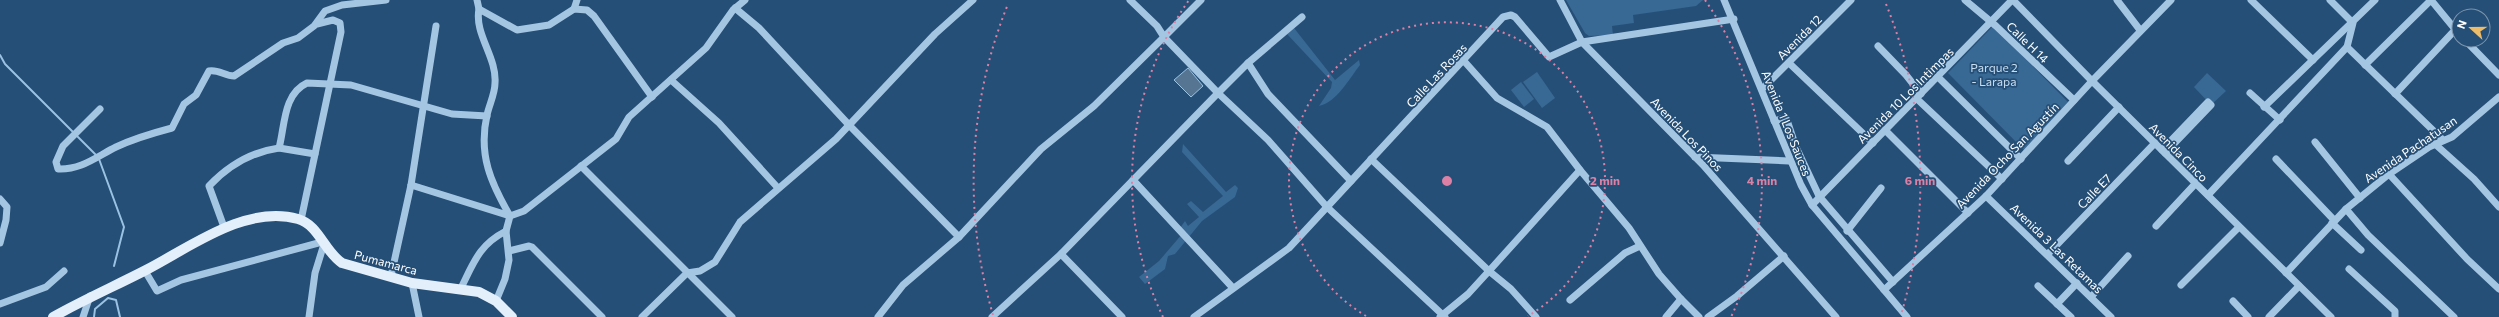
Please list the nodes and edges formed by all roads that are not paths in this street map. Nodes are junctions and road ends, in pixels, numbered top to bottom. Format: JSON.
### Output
{"nodes":[{"id":1,"x":386,"y":0,"type":"edge"},
{"id":2,"x":477,"y":0,"type":"edge"},
{"id":3,"x":577,"y":0,"type":"edge"},
{"id":4,"x":745,"y":0,"type":"edge"},
{"id":5,"x":973,"y":0,"type":"edge"},
{"id":6,"x":1130,"y":0,"type":"edge"},
{"id":7,"x":1201,"y":0,"type":"edge"},
{"id":8,"x":1560,"y":0,"type":"edge"},
{"id":9,"x":1724,"y":0,"type":"edge"},
{"id":10,"x":1851,"y":0,"type":"edge"},
{"id":11,"x":1965,"y":0,"type":"edge"},
{"id":12,"x":2013,"y":0,"type":"edge"},
{"id":13,"x":2117,"y":0,"type":"edge"},
{"id":14,"x":2171,"y":0,"type":"edge"},
{"id":15,"x":2251,"y":0,"type":"edge"},
{"id":16,"x":2330,"y":0,"type":"edge"},
{"id":17,"x":2375,"y":0,"type":"edge"},
{"id":18,"x":2431,"y":0,"type":"edge"},
{"id":19,"x":735,"y":8,"type":"junction"},
{"id":20,"x":478,"y":9,"type":"junction"},
{"id":21,"x":574,"y":9,"type":"junction"},
{"id":22,"x":1302,"y":17,"type":"dead end"},
{"id":23,"x":1734,"y":19,"type":"junction"},
{"id":24,"x":1990,"y":22,"type":"junction"},
{"id":25,"x":2353,"y":23,"type":"junction"},
{"id":26,"x":2451,"y":25,"type":"edge"},
{"id":27,"x":314,"y":26,"type":"junction"},
{"id":28,"x":436,"y":26,"type":"dead end"},
{"id":29,"x":2140,"y":30,"type":"junction"},
{"id":30,"x":1164,"y":37,"type":"junction"},
{"id":31,"x":2451,"y":38,"type":"edge"},
{"id":32,"x":1582,"y":42,"type":"junction"},
{"id":33,"x":1878,"y":46,"type":"dead end"},
{"id":34,"x":2347,"y":47,"type":"junction"},
{"id":35,"x":2473,"y":48,"type":"edge"},
{"id":36,"x":2313,"y":60,"type":"junction"},
{"id":37,"x":1464,"y":61,"type":"junction"},
{"id":38,"x":1248,"y":63,"type":"junction"},
{"id":39,"x":1789,"y":63,"type":"junction"},
{"id":40,"x":2365,"y":65,"type":"junction"},
{"id":41,"x":2499,"y":75,"type":"edge"},
{"id":42,"x":1938,"y":77,"type":"junction"},
{"id":43,"x":671,"y":80,"type":"junction"},
{"id":44,"x":2092,"y":81,"type":"junction"},
{"id":45,"x":329,"y":84,"type":"junction"},
{"id":46,"x":1762,"y":89,"type":"junction"},
{"id":47,"x":1218,"y":93,"type":"junction"},
{"id":48,"x":2250,"y":93,"type":"dead end"},
{"id":49,"x":2394,"y":94,"type":"junction"},
{"id":50,"x":1919,"y":96,"type":"junction"},
{"id":51,"x":652,"y":97,"type":"junction"},
{"id":52,"x":2499,"y":97,"type":"edge"},
{"id":53,"x":2074,"y":100,"type":"junction"},
{"id":54,"x":425,"y":105,"type":"junction"},
{"id":55,"x":2264,"y":107,"type":"junction"},
{"id":56,"x":2119,"y":108,"type":"junction"},
{"id":57,"x":100,"y":109,"type":"dead end"},
{"id":58,"x":487,"y":116,"type":"junction"},
{"id":59,"x":2280,"y":120,"type":"junction"},
{"id":60,"x":1774,"y":121,"type":"junction"},
{"id":61,"x":849,"y":124,"type":"junction"},
{"id":62,"x":1885,"y":130,"type":"junction"},
{"id":63,"x":2443,"y":140,"type":"junction"},
{"id":64,"x":2315,"y":142,"type":"dead end"},
{"id":65,"x":1873,"y":143,"type":"junction"},
{"id":66,"x":2155,"y":143,"type":"junction"},
{"id":67,"x":2435,"y":144,"type":"junction"},
{"id":68,"x":279,"y":148,"type":"junction"},
{"id":69,"x":2163,"y":152,"type":"junction"},
{"id":70,"x":315,"y":154,"type":"junction"},
{"id":71,"x":1695,"y":157,"type":"junction"},
{"id":72,"x":1372,"y":159,"type":"junction"},
{"id":73,"x":2021,"y":159,"type":"junction"},
{"id":74,"x":2276,"y":159,"type":"dead end"},
{"id":75,"x":1789,"y":161,"type":"junction"},
{"id":76,"x":2068,"y":161,"type":"dead end"},
{"id":77,"x":581,"y":166,"type":"junction"},
{"id":78,"x":1580,"y":170,"type":"junction"},
{"id":79,"x":2389,"y":174,"type":"junction"},
{"id":80,"x":2002,"y":179,"type":"junction"},
{"id":81,"x":1133,"y":180,"type":"junction"},
{"id":82,"x":1351,"y":181,"type":"junction"},
{"id":83,"x":2196,"y":183,"type":"junction"},
{"id":84,"x":411,"y":184,"type":"junction"},
{"id":85,"x":778,"y":188,"type":"junction"},
{"id":86,"x":1881,"y":188,"type":"dead end"},
{"id":87,"x":2208,"y":195,"type":"junction"},
{"id":88,"x":1819,"y":196,"type":"junction"},
{"id":89,"x":1986,"y":196,"type":"junction"},
{"id":90,"x":2360,"y":198,"type":"junction"},
{"id":91,"x":0,"y":199,"type":"edge"},
{"id":92,"x":1812,"y":204,"type":"junction"},
{"id":93,"x":1327,"y":207,"type":"junction"},
{"id":94,"x":2499,"y":207,"type":"edge"},
{"id":95,"x":2346,"y":209,"type":"junction"},
{"id":96,"x":1968,"y":213,"type":"junction"},
{"id":97,"x":510,"y":216,"type":"junction"},
{"id":98,"x":301,"y":220,"type":"junction"},
{"id":99,"x":2333,"y":221,"type":"junction"},
{"id":100,"x":2156,"y":226,"type":"dead end"},
{"id":101,"x":224,"y":227,"type":"junction"},
{"id":102,"x":2239,"y":227,"type":"junction"},
{"id":103,"x":1847,"y":230,"type":"junction"},
{"id":104,"x":506,"y":231,"type":"junction"},
{"id":105,"x":959,"y":237,"type":"junction"},
{"id":106,"x":0,"y":243,"type":"edge"},
{"id":107,"x":323,"y":243,"type":"junction"},
{"id":108,"x":1640,"y":246,"type":"junction"},
{"id":109,"x":2362,"y":250,"type":"dead end"},
{"id":110,"x":509,"y":251,"type":"junction"},
{"id":111,"x":1061,"y":254,"type":"junction"},
{"id":112,"x":2048,"y":254,"type":"junction"},
{"id":113,"x":1784,"y":256,"type":"junction"},
{"id":114,"x":2128,"y":256,"type":"dead end"},
{"id":115,"x":2349,"y":269,"type":"dead end"},
{"id":116,"x":64,"y":271,"type":"dead end"},
{"id":117,"x":144,"y":271,"type":"junction"},
{"id":118,"x":1489,"y":272,"type":"junction"},
{"id":119,"x":687,"y":273,"type":"junction"},
{"id":120,"x":2286,"y":273,"type":"junction"},
{"id":121,"x":391,"y":276,"type":"junction"},
{"id":122,"x":1892,"y":282,"type":"junction"},
{"id":123,"x":412,"y":283,"type":"junction"},
{"id":124,"x":2077,"y":283,"type":"junction"},
{"id":125,"x":2181,"y":284,"type":"dead end"},
{"id":126,"x":2038,"y":286,"type":"dead end"},
{"id":127,"x":2299,"y":286,"type":"junction"},
{"id":128,"x":461,"y":288,"type":"junction"},
{"id":129,"x":1233,"y":288,"type":"junction"},
{"id":130,"x":2499,"y":289,"type":"edge"},
{"id":131,"x":1884,"y":290,"type":"junction"},
{"id":132,"x":90,"y":296,"type":"junction"},
{"id":133,"x":2091,"y":297,"type":"junction"},
{"id":134,"x":1681,"y":299,"type":"junction"},
{"id":135,"x":1570,"y":300,"type":"dead end"},
{"id":136,"x":2233,"y":300,"type":"dead end"},
{"id":137,"x":496,"y":301,"type":"junction"},
{"id":138,"x":0,"y":304,"type":"edge"},
{"id":139,"x":2057,"y":304,"type":"junction"},
{"id":140,"x":882,"y":315,"type":"edge"},
{"id":141,"x":1443,"y":316,"type":"edge"},
{"id":142,"x":53,"y":317,"type":"edge"},
{"id":143,"x":83,"y":317,"type":"edge"},
{"id":144,"x":309,"y":317,"type":"edge"},
{"id":145,"x":419,"y":317,"type":"edge"},
{"id":146,"x":512,"y":317,"type":"edge"},
{"id":147,"x":602,"y":317,"type":"edge"},
{"id":148,"x":642,"y":317,"type":"edge"},
{"id":149,"x":732,"y":317,"type":"edge"},
{"id":150,"x":992,"y":317,"type":"edge"},
{"id":151,"x":1122,"y":317,"type":"edge"},
{"id":152,"x":1194,"y":317,"type":"edge"},
{"id":153,"x":1536,"y":317,"type":"edge"},
{"id":154,"x":1666,"y":317,"type":"edge"},
{"id":155,"x":1699,"y":317,"type":"edge"},
{"id":156,"x":1708,"y":317,"type":"edge"},
{"id":157,"x":1836,"y":317,"type":"edge"},
{"id":158,"x":1908,"y":317,"type":"edge"},
{"id":159,"x":2071,"y":317,"type":"edge"},
{"id":160,"x":2111,"y":317,"type":"edge"},
{"id":161,"x":2248,"y":317,"type":"edge"},
{"id":162,"x":2269,"y":317,"type":"edge"},
{"id":163,"x":2331,"y":317,"type":"edge"},
{"id":164,"x":2395,"y":317,"type":"edge"},
{"id":165,"x":2454,"y":317,"type":"edge"}],
"edges":[{"from":1,"to":27,"type":"street"},
{"from":2,"to":20,"type":"street"},
{"from":3,"to":21,"type":"street"},
{"from":4,"to":19,"type":"street"},
{"from":5,"to":61,"type":"street"},
{"from":6,"to":30,"type":"street"},
{"from":7,"to":30,"type":"street"},
{"from":8,"to":32,"type":"street","name":"Avenida Los Pinos"},
{"from":9,"to":23,"type":"street","name":"Avenida 1 Los Sauces"},
{"from":10,"to":39,"type":"street","name":"Avenida 12"},
{"from":11,"to":24,"type":"street","name":"Calle H 14"},
{"from":12,"to":24,"type":"street","name":"Avenida 10 Los Intimpas"},
{"from":12,"to":44,"type":"street","name":"Avenida Cinco"},
{"from":13,"to":29,"type":"street"},
{"from":14,"to":29,"type":"street","name":"Avenida Ocho San Agustín"},
{"from":15,"to":36,"type":"street"},
{"from":16,"to":25,"type":"street"},
{"from":17,"to":25,"type":"street"},
{"from":18,"to":26,"type":"street"},
{"from":18,"to":40,"type":"street"},
{"from":19,"to":43,"type":"street"},
{"from":19,"to":61,"type":"street"},
{"from":20,"to":21,"type":"street"},
{"from":20,"to":58,"type":"street"},
{"from":21,"to":51,"type":"street"},
{"from":22,"to":38,"type":"street"},
{"from":23,"to":32,"type":"street","name":"Calle Las Rosas"},
{"from":23,"to":46,"type":"street","name":"Avenida 1 Los Sauces"},
{"from":24,"to":42,"type":"street","name":"Avenida 10 Los Intimpas"},
{"from":24,"to":53,"type":"street","name":"Calle H 14"},
{"from":25,"to":34,"type":"street"},
{"from":25,"to":36,"type":"street"},
{"from":27,"to":45,"type":"street"},
{"from":27,"to":57,"type":"street"},
{"from":28,"to":54,"type":"street"},
{"from":29,"to":44,"type":"street","name":"Avenida Ocho San Agustín"},
{"from":30,"to":47,"type":"street"},
{"from":30,"to":105,"type":"street"},
{"from":31,"to":49,"type":"street"},
{"from":32,"to":37,"type":"street","name":"Calle Las Rosas"},
{"from":32,"to":71,"type":"street","name":"Avenida Los Pinos"},
{"from":33,"to":50,"type":"street"},
{"from":34,"to":40,"type":"street"},
{"from":34,"to":59,"type":"street"},
{"from":35,"to":41,"type":"street"},
{"from":36,"to":55,"type":"street"},
{"from":37,"to":72,"type":"street","name":"Calle Las Rosas"},
{"from":37,"to":78,"type":"street"},
{"from":38,"to":47,"type":"street"},
{"from":38,"to":82,"type":"street"},
{"from":39,"to":46,"type":"street","name":"Avenida 12"},
{"from":39,"to":65,"type":"street"},
{"from":40,"to":49,"type":"street"},
{"from":42,"to":50,"type":"street","name":"Avenida 10 Los Intimpas"},
{"from":42,"to":73,"type":"street"},
{"from":43,"to":51,"type":"street"},
{"from":43,"to":85,"type":"street"},
{"from":44,"to":53,"type":"street","name":"Avenida Ocho San Agustín"},
{"from":44,"to":56,"type":"street","name":"Avenida Cinco"},
{"from":45,"to":54,"type":"street"},
{"from":45,"to":68,"type":"street"},
{"from":45,"to":70,"type":"street"},
{"from":46,"to":60,"type":"street","name":"Avenida 1 Los Sauces"},
{"from":47,"to":81,"type":"street"},
{"from":47,"to":93,"type":"street"},
{"from":48,"to":55,"type":"street"},
{"from":49,"to":63,"type":"street"},
{"from":50,"to":62,"type":"street","name":"Avenida 10 Los Intimpas"},
{"from":50,"to":80,"type":"street"},
{"from":51,"to":77,"type":"street"},
{"from":52,"to":63,"type":"street","name":"Avenida Pachatusan"},
{"from":53,"to":73,"type":"street","name":"Avenida Ocho San Agustín"},
{"from":54,"to":58,"type":"street"},
{"from":54,"to":84,"type":"street"},
{"from":55,"to":59,"type":"street"},
{"from":56,"to":66,"type":"street","name":"Avenida Cinco"},
{"from":56,"to":76,"type":"street"},
{"from":58,"to":97,"type":"street"},
{"from":59,"to":87,"type":"street"},
{"from":60,"to":75,"type":"street","name":"Avenida 1 Los Sauces"},
{"from":60,"to":88,"type":"street"},
{"from":61,"to":85,"type":"street"},
{"from":61,"to":105,"type":"street"},
{"from":62,"to":65,"type":"street","name":"Avenida 10 Los Intimpas"},
{"from":62,"to":96,"type":"street"},
{"from":63,"to":67,"type":"street","name":"Avenida Pachatusan"},
{"from":64,"to":90,"type":"street"},
{"from":65,"to":88,"type":"street","name":"Avenida 10 Los Intimpas"},
{"from":66,"to":69,"type":"street","name":"Avenida Cinco"},
{"from":66,"to":112,"type":"street","name":"Calle E7"},
{"from":67,"to":79,"type":"street","name":"Avenida Pachatusan"},
{"from":67,"to":94,"type":"street"},
{"from":68,"to":70,"type":"street"},
{"from":68,"to":101,"type":"street"},
{"from":69,"to":69,"type":"street"},
{"from":69,"to":83,"type":"street","name":"Avenida Cinco"},
{"from":70,"to":98,"type":"street"},
{"from":71,"to":75,"type":"street"},
{"from":71,"to":113,"type":"street","name":"Avenida Los Pinos"},
{"from":72,"to":82,"type":"street","name":"Calle Las Rosas"},
{"from":72,"to":118,"type":"street"},
{"from":73,"to":80,"type":"street","name":"Avenida Ocho San Agustín"},
{"from":74,"to":99,"type":"street"},
{"from":75,"to":92,"type":"street","name":"Avenida 1 Los Sauces"},
{"from":77,"to":97,"type":"street"},
{"from":77,"to":119,"type":"street"},
{"from":78,"to":108,"type":"street"},
{"from":78,"to":118,"type":"street"},
{"from":79,"to":90,"type":"street","name":"Avenida Pachatusan"},
{"from":79,"to":130,"type":"street"},
{"from":80,"to":89,"type":"street","name":"Avenida Ocho San Agustín"},
{"from":81,"to":111,"type":"street"},
{"from":81,"to":129,"type":"street"},
{"from":82,"to":93,"type":"street","name":"Calle Las Rosas"},
{"from":83,"to":87,"type":"street","name":"Avenida Cinco"},
{"from":83,"to":100,"type":"street"},
{"from":84,"to":97,"type":"street"},
{"from":84,"to":121,"type":"street"},
{"from":85,"to":119,"type":"street"},
{"from":86,"to":103,"type":"street"},
{"from":87,"to":102,"type":"street","name":"Avenida Cinco"},
{"from":88,"to":92,"type":"street","name":"Avenida 10 Los Intimpas"},
{"from":88,"to":103,"type":"street"},
{"from":89,"to":96,"type":"street","name":"Avenida Ocho San Agustín"},
{"from":89,"to":112,"type":"street","name":"Avenida 3 Las Retamas"},
{"from":90,"to":95,"type":"street","name":"Avenida Pachatusan"},
{"from":91,"to":106,"type":"street"},
{"from":92,"to":131,"type":"street","name":"Avenida 1 Los Sauces"},
{"from":93,"to":129,"type":"street","name":"Calle Las Rosas"},
{"from":93,"to":141,"type":"street"},
{"from":95,"to":99,"type":"street","name":"Avenida Pachatusan"},
{"from":95,"to":165,"type":"street"},
{"from":96,"to":122,"type":"street","name":"Avenida Ocho San Agustín"},
{"from":97,"to":104,"type":"street"},
{"from":98,"to":101,"type":"main road"},
{"from":98,"to":107,"type":"main road","name":"Pumamarca"},
{"from":99,"to":109,"type":"street"},
{"from":99,"to":120,"type":"street","name":"Avenida Pachatusan"},
{"from":101,"to":117,"type":"main road"},
{"from":102,"to":120,"type":"street","name":"Avenida Cinco"},
{"from":102,"to":125,"type":"street"},
{"from":103,"to":122,"type":"street"},
{"from":104,"to":110,"type":"street"},
{"from":104,"to":128,"type":"street"},
{"from":105,"to":140,"type":"street"},
{"from":107,"to":117,"type":"street"},
{"from":107,"to":121,"type":"main road","name":"Pumamarca"},
{"from":107,"to":144,"type":"street"},
{"from":108,"to":134,"type":"street"},
{"from":108,"to":135,"type":"street"},
{"from":110,"to":137,"type":"street"},
{"from":110,"to":147,"type":"street"},
{"from":111,"to":150,"type":"street"},
{"from":111,"to":151,"type":"street"},
{"from":112,"to":124,"type":"street","name":"Avenida 3 Las Retamas"},
{"from":113,"to":156,"type":"street"},
{"from":113,"to":157,"type":"street","name":"Avenida Los Pinos"},
{"from":114,"to":133,"type":"street"},
{"from":115,"to":164,"type":"street"},
{"from":116,"to":138,"type":"street"},
{"from":117,"to":132,"type":"main road"},
{"from":118,"to":141,"type":"street"},
{"from":118,"to":153,"type":"street"},
{"from":119,"to":148,"type":"street"},
{"from":119,"to":149,"type":"street"},
{"from":120,"to":127,"type":"street","name":"Avenida Cinco"},
{"from":121,"to":123,"type":"main road","name":"Pumamarca"},
{"from":122,"to":131,"type":"street","name":"Avenida Ocho San Agustín"},
{"from":123,"to":128,"type":"main road","name":"Pumamarca"},
{"from":123,"to":145,"type":"street"},
{"from":124,"to":133,"type":"street","name":"Avenida 3 Las Retamas"},
{"from":124,"to":139,"type":"street"},
{"from":126,"to":139,"type":"street"},
{"from":127,"to":162,"type":"street"},
{"from":127,"to":163,"type":"street","name":"Avenida Cinco"},
{"from":128,"to":137,"type":"main road","name":"Pumamarca"},
{"from":129,"to":152,"type":"street","name":"Calle Las Rosas"},
{"from":131,"to":158,"type":"street","name":"Avenida 1 Los Sauces"},
{"from":132,"to":142,"type":"main road"},
{"from":132,"to":143,"type":"street"},
{"from":133,"to":160,"type":"street","name":"Avenida 3 Las Retamas"},
{"from":134,"to":154,"type":"street"},
{"from":134,"to":155,"type":"street"},
{"from":136,"to":161,"type":"street"},
{"from":137,"to":146,"type":"main road","name":"Pumamarca"},
{"from":139,"to":159,"type":"street"}]}
